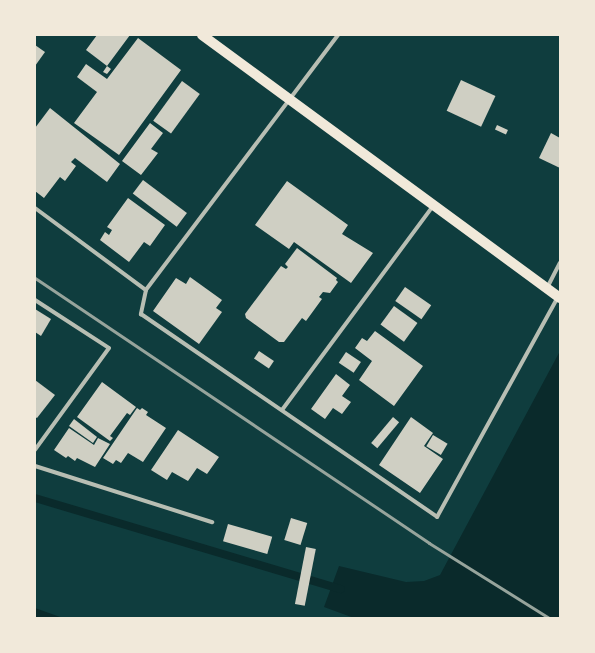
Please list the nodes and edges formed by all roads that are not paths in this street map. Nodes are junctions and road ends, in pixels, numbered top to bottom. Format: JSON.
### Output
{"nodes":[{"id":1,"x":202,"y":35,"type":"edge"},
{"id":2,"x":338,"y":35,"type":"edge"},
{"id":3,"x":289,"y":100,"type":"junction"},
{"id":4,"x":434,"y":206,"type":"junction"},
{"id":5,"x":35,"y":208,"type":"edge"},
{"id":6,"x":560,"y":263,"type":"edge"},
{"id":7,"x":547,"y":288,"type":"junction"},
{"id":8,"x":146,"y":290,"type":"junction"},
{"id":9,"x":559,"y":297,"type":"edge"},
{"id":10,"x":35,"y":300,"type":"edge"},
{"id":11,"x":282,"y":410,"type":"junction"},
{"id":12,"x":35,"y":450,"type":"edge"},
{"id":13,"x":35,"y":466,"type":"edge"},
{"id":14,"x":212,"y":522,"type":"dead end"}],
"edges":[{"from":1,"to":3,"type":"main road"},
{"from":2,"to":3,"type":"street"},
{"from":3,"to":4,"type":"main road"},
{"from":3,"to":8,"type":"street"},
{"from":4,"to":7,"type":"main road"},
{"from":4,"to":11,"type":"street"},
{"from":5,"to":8,"type":"street"},
{"from":6,"to":7,"type":"street"},
{"from":7,"to":9,"type":"main road"},
{"from":8,"to":11,"type":"street"},
{"from":9,"to":11,"type":"street"},
{"from":10,"to":12,"type":"street"},
{"from":13,"to":14,"type":"street"}]}
